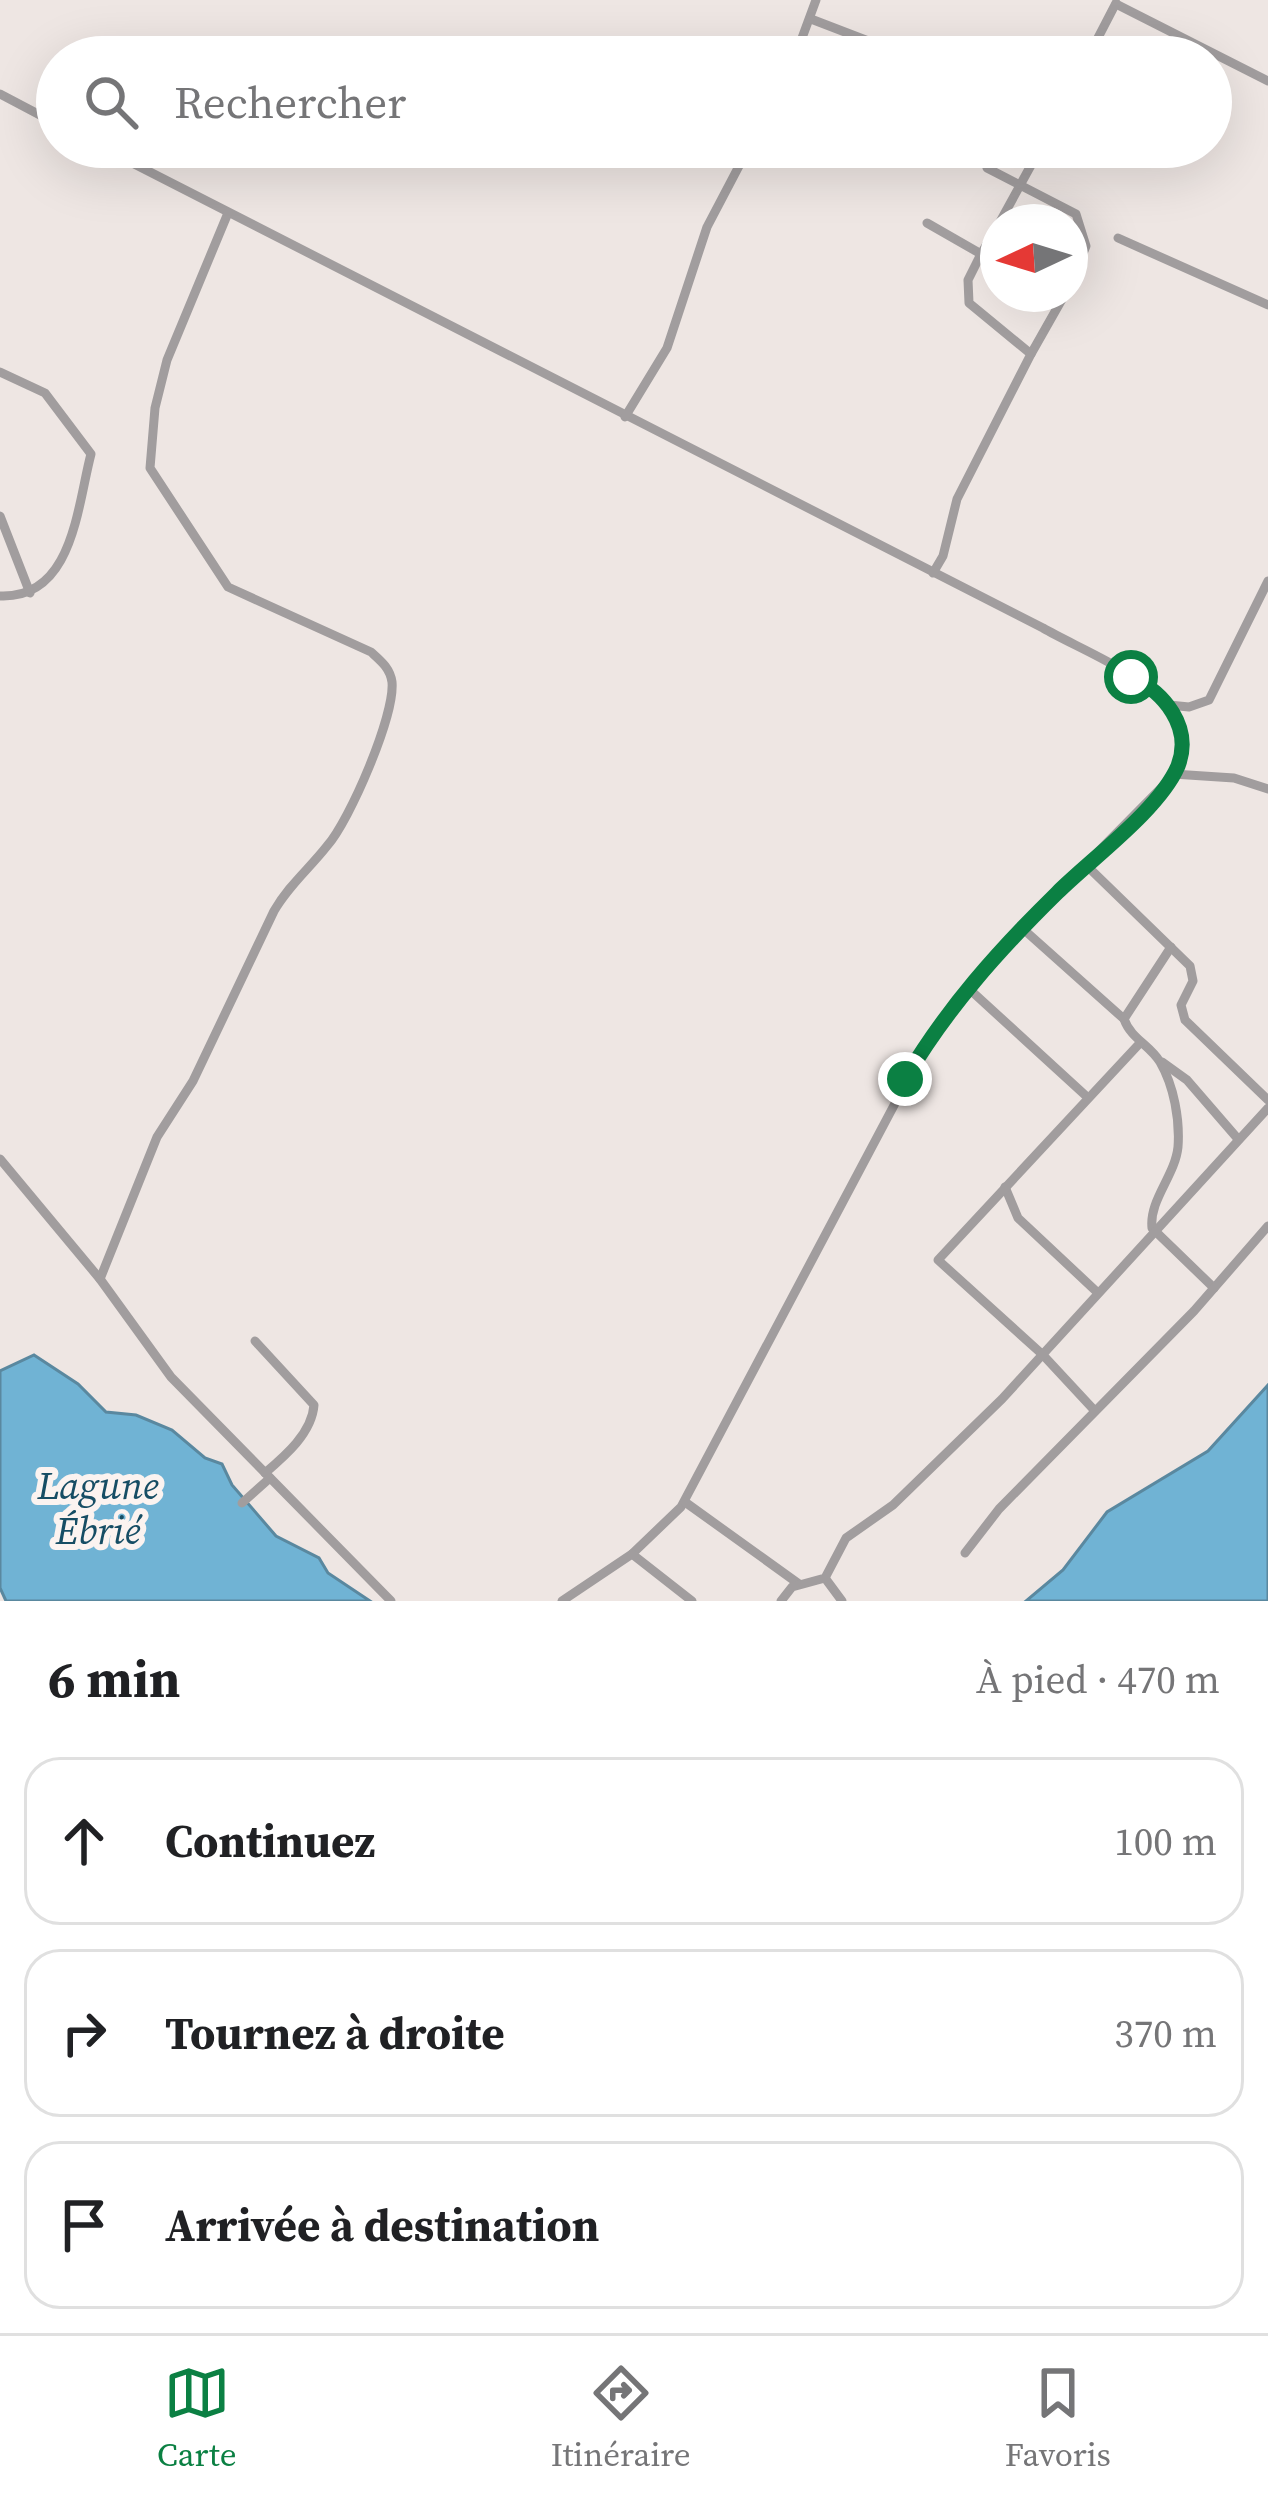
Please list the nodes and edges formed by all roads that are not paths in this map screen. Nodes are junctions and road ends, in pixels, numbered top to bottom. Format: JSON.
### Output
{"nodes":[{"id":1,"x":816,"y":0,"type":"edge"},
{"id":2,"x":1117,"y":2,"type":"edge"},
{"id":3,"x":811,"y":19,"type":"junction"},
{"id":4,"x":804,"y":36,"type":"edge"},
{"id":5,"x":855,"y":36,"type":"edge"},
{"id":6,"x":1099,"y":36,"type":"edge"},
{"id":7,"x":1182,"y":36,"type":"edge"},
{"id":8,"x":1232,"y":62,"type":"edge"},
{"id":9,"x":1268,"y":81,"type":"edge"},
{"id":10,"x":0,"y":94,"type":"edge"},
{"id":11,"x":36,"y":113,"type":"edge"},
{"id":12,"x":141,"y":168,"type":"edge"},
{"id":13,"x":738,"y":168,"type":"edge"},
{"id":14,"x":987,"y":168,"type":"dead end"},
{"id":15,"x":1030,"y":168,"type":"edge"},
{"id":16,"x":1022,"y":184,"type":"junction"},
{"id":17,"x":1010,"y":204,"type":"edge"},
{"id":18,"x":1058,"y":204,"type":"edge"},
{"id":19,"x":228,"y":213,"type":"junction"},
{"id":20,"x":927,"y":224,"type":"dead end"},
{"id":21,"x":1118,"y":238,"type":"dead end"},
{"id":22,"x":980,"y":253,"type":"edge"},
{"id":23,"x":980,"y":256,"type":"edge"},
{"id":24,"x":1268,"y":305,"type":"edge"},
{"id":25,"x":1055,"y":312,"type":"edge"},
{"id":26,"x":1031,"y":354,"type":"junction"},
{"id":27,"x":0,"y":372,"type":"edge"},
{"id":28,"x":625,"y":417,"type":"junction"},
{"id":29,"x":0,"y":516,"type":"edge"},
{"id":30,"x":933,"y":573,"type":"junction"},
{"id":31,"x":1268,"y":581,"type":"edge"},
{"id":32,"x":30,"y":593,"type":"junction"},
{"id":33,"x":0,"y":596,"type":"edge"},
{"id":34,"x":1169,"y":705,"type":"junction"},
{"id":35,"x":1173,"y":774,"type":"junction"},
{"id":36,"x":1268,"y":789,"type":"edge"},
{"id":37,"x":1086,"y":865,"type":"junction"},
{"id":38,"x":1022,"y":928,"type":"junction"},
{"id":39,"x":1171,"y":947,"type":"junction"},
{"id":40,"x":967,"y":987,"type":"junction"},
{"id":41,"x":1124,"y":1018,"type":"junction"},
{"id":42,"x":1140,"y":1043,"type":"junction"},
{"id":43,"x":1160,"y":1060,"type":"junction"},
{"id":44,"x":1085,"y":1095,"type":"junction"},
{"id":45,"x":1268,"y":1104,"type":"edge"},
{"id":46,"x":1238,"y":1139,"type":"junction"},
{"id":47,"x":0,"y":1159,"type":"edge"},
{"id":48,"x":1005,"y":1187,"type":"junction"},
{"id":49,"x":1268,"y":1226,"type":"edge"},
{"id":50,"x":1156,"y":1232,"type":"junction"},
{"id":51,"x":100,"y":1279,"type":"junction"},
{"id":52,"x":1214,"y":1288,"type":"junction"},
{"id":53,"x":1098,"y":1293,"type":"junction"},
{"id":54,"x":255,"y":1341,"type":"dead end"},
{"id":55,"x":1043,"y":1355,"type":"junction"},
{"id":56,"x":1095,"y":1411,"type":"junction"},
{"id":57,"x":267,"y":1476,"type":"junction"},
{"id":58,"x":685,"y":1502,"type":"junction"},
{"id":59,"x":242,"y":1503,"type":"dead end"},
{"id":60,"x":965,"y":1553,"type":"dead end"},
{"id":61,"x":632,"y":1554,"type":"junction"},
{"id":62,"x":825,"y":1578,"type":"junction"},
{"id":63,"x":799,"y":1584,"type":"junction"},
{"id":64,"x":566,"y":1600,"type":"edge"},
{"id":65,"x":391,"y":1601,"type":"edge"},
{"id":66,"x":692,"y":1601,"type":"edge"},
{"id":67,"x":781,"y":1601,"type":"edge"},
{"id":68,"x":842,"y":1601,"type":"edge"}],
"edges":[{"from":1,"to":3,"type":"street"},
{"from":2,"to":6,"type":"street"},
{"from":2,"to":7,"type":"street"},
{"from":3,"to":4,"type":"street"},
{"from":3,"to":5,"type":"street"},
{"from":8,"to":9,"type":"street"},
{"from":10,"to":11,"type":"street"},
{"from":12,"to":19,"type":"street"},
{"from":13,"to":28,"type":"street"},
{"from":14,"to":16,"type":"street"},
{"from":15,"to":16,"type":"street"},
{"from":16,"to":17,"type":"street"},
{"from":16,"to":18,"type":"street"},
{"from":19,"to":28,"type":"street"},
{"from":19,"to":51,"type":"street"},
{"from":20,"to":22,"type":"street"},
{"from":21,"to":24,"type":"street"},
{"from":23,"to":26,"type":"street"},
{"from":25,"to":26,"type":"street"},
{"from":26,"to":30,"type":"street"},
{"from":27,"to":32,"type":"street"},
{"from":28,"to":30,"type":"street"},
{"from":29,"to":32,"type":"street"},
{"from":30,"to":34,"type":"street"},
{"from":31,"to":34,"type":"street"},
{"from":32,"to":33,"type":"street"},
{"from":34,"to":35,"type":"street"},
{"from":35,"to":36,"type":"street"},
{"from":35,"to":37,"type":"street"},
{"from":37,"to":38,"type":"street"},
{"from":37,"to":39,"type":"street"},
{"from":38,"to":40,"type":"street"},
{"from":38,"to":41,"type":"street"},
{"from":39,"to":41,"type":"street"},
{"from":39,"to":45,"type":"street"},
{"from":40,"to":44,"type":"street"},
{"from":40,"to":58,"type":"street"},
{"from":41,"to":42,"type":"street"},
{"from":42,"to":43,"type":"street"},
{"from":42,"to":44,"type":"street"},
{"from":43,"to":46,"type":"street"},
{"from":43,"to":50,"type":"street"},
{"from":44,"to":48,"type":"street"},
{"from":45,"to":46,"type":"street"},
{"from":46,"to":50,"type":"street"},
{"from":47,"to":51,"type":"street"},
{"from":48,"to":53,"type":"street"},
{"from":48,"to":55,"type":"street"},
{"from":49,"to":52,"type":"street"},
{"from":50,"to":52,"type":"street"},
{"from":50,"to":53,"type":"street"},
{"from":51,"to":57,"type":"street"},
{"from":52,"to":56,"type":"street"},
{"from":53,"to":55,"type":"street"},
{"from":54,"to":57,"type":"street"},
{"from":55,"to":56,"type":"street"},
{"from":55,"to":62,"type":"street"},
{"from":56,"to":60,"type":"street"},
{"from":57,"to":59,"type":"street"},
{"from":57,"to":65,"type":"street"},
{"from":58,"to":61,"type":"street"},
{"from":58,"to":63,"type":"street"},
{"from":61,"to":64,"type":"street"},
{"from":61,"to":66,"type":"street"},
{"from":62,"to":63,"type":"street"},
{"from":62,"to":68,"type":"street"},
{"from":63,"to":67,"type":"street"}]}
